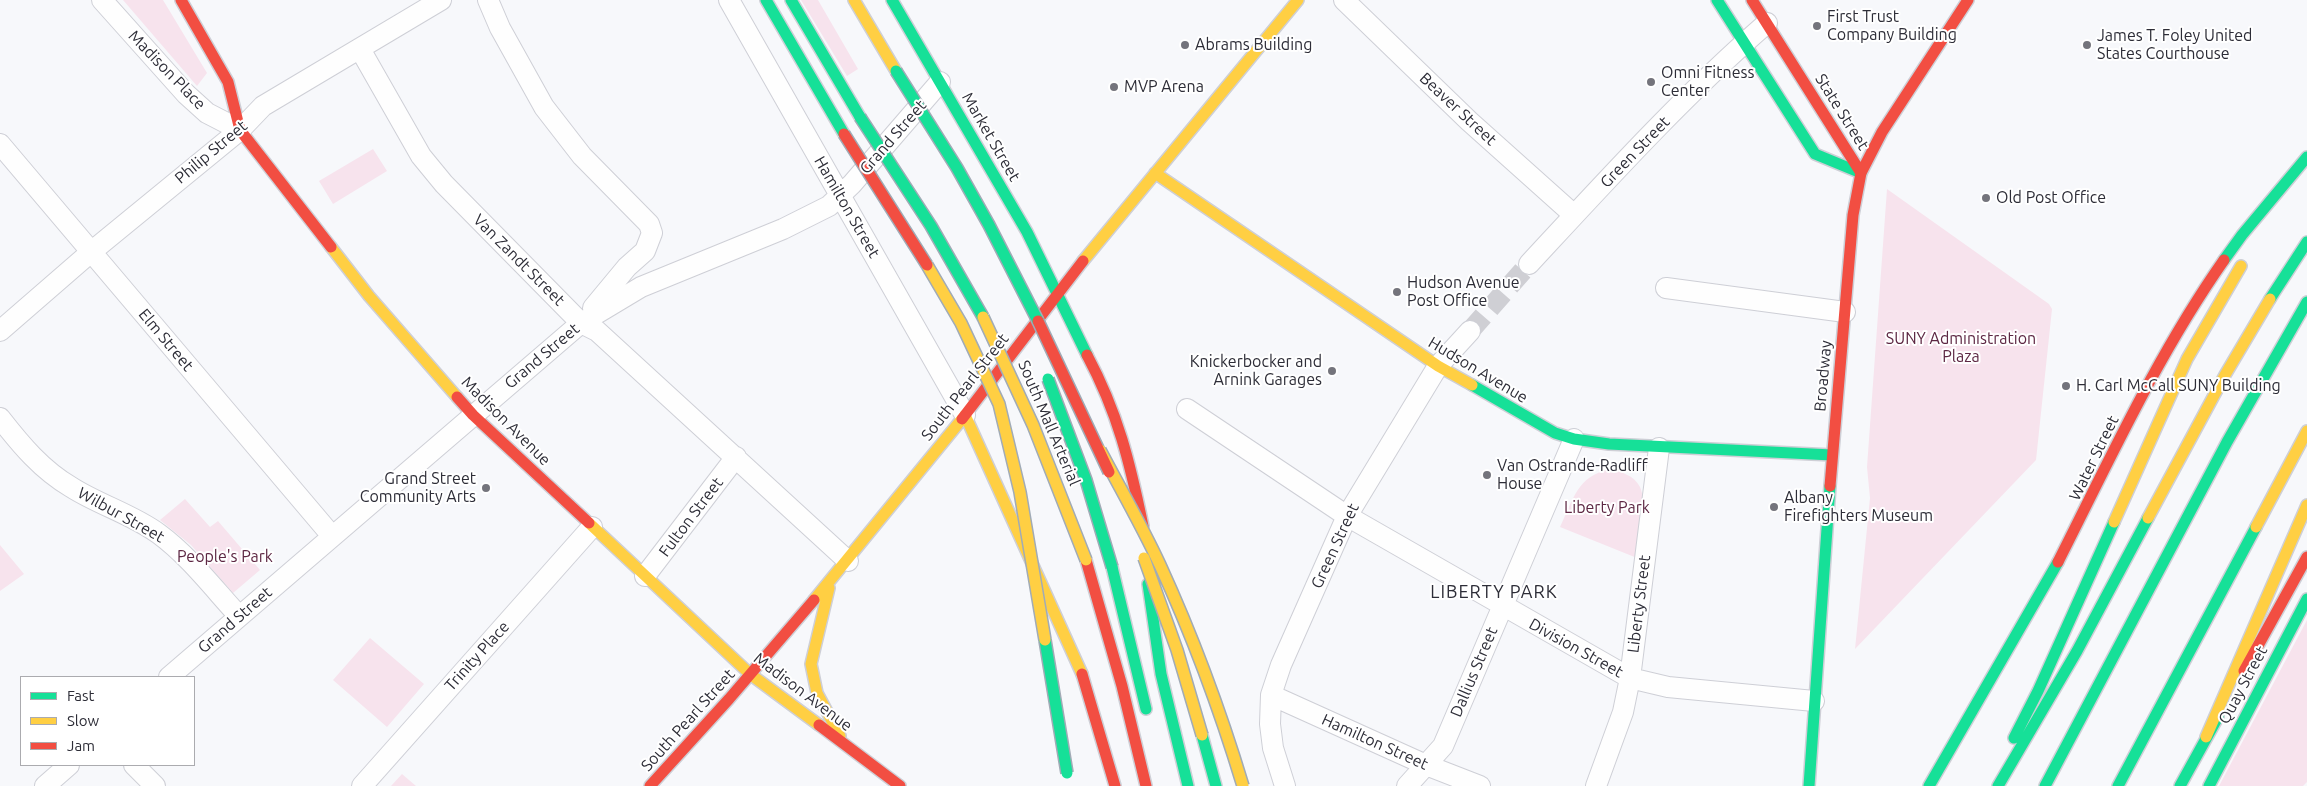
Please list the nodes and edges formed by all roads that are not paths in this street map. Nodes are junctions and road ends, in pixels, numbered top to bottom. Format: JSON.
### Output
{"nodes":[{"id":1,"x":102,"y":0,"type":"edge"},
{"id":2,"x":181,"y":0,"type":"edge"},
{"id":3,"x":442,"y":0,"type":"edge"},
{"id":4,"x":488,"y":0,"type":"edge"},
{"id":5,"x":729,"y":0,"type":"edge"},
{"id":6,"x":766,"y":0,"type":"edge"},
{"id":7,"x":791,"y":0,"type":"edge"},
{"id":8,"x":854,"y":0,"type":"edge"},
{"id":9,"x":892,"y":0,"type":"edge"},
{"id":10,"x":1298,"y":0,"type":"edge"},
{"id":11,"x":1344,"y":0,"type":"edge"},
{"id":12,"x":1717,"y":0,"type":"edge"},
{"id":13,"x":1752,"y":0,"type":"edge"},
{"id":14,"x":1968,"y":0,"type":"edge"},
{"id":15,"x":1767,"y":23,"type":"junction"},
{"id":16,"x":1744,"y":42,"type":"junction"},
{"id":17,"x":360,"y":49,"type":"junction"},
{"id":18,"x":896,"y":71,"type":"junction"},
{"id":19,"x":940,"y":82,"type":"junction"},
{"id":20,"x":240,"y":130,"type":"junction"},
{"id":21,"x":0,"y":144,"type":"edge"},
{"id":22,"x":2307,"y":157,"type":"edge"},
{"id":23,"x":2307,"y":167,"type":"edge"},
{"id":24,"x":1155,"y":173,"type":"junction"},
{"id":25,"x":1861,"y":173,"type":"junction"},
{"id":26,"x":841,"y":195,"type":"junction"},
{"id":27,"x":2283,"y":205,"type":"dead end"},
{"id":28,"x":1574,"y":215,"type":"junction"},
{"id":29,"x":2307,"y":242,"type":"edge"},
{"id":30,"x":91,"y":252,"type":"junction"},
{"id":31,"x":2247,"y":257,"type":"dead end"},
{"id":32,"x":1529,"y":264,"type":"tunnel mouth"},
{"id":33,"x":1666,"y":288,"type":"dead end"},
{"id":34,"x":1057,"y":293,"type":"junction"},
{"id":35,"x":2307,"y":302,"type":"edge"},
{"id":36,"x":1845,"y":312,"type":"junction"},
{"id":37,"x":581,"y":323,"type":"junction"},
{"id":38,"x":0,"y":331,"type":"edge"},
{"id":39,"x":1470,"y":331,"type":"tunnel mouth"},
{"id":40,"x":1036,"y":346,"type":"dead end"},
{"id":41,"x":1438,"y":366,"type":"junction"},
{"id":42,"x":1045,"y":372,"type":"dead end"},
{"id":43,"x":1187,"y":409,"type":"dead end"},
{"id":44,"x":473,"y":415,"type":"junction"},
{"id":45,"x":965,"y":415,"type":"junction"},
{"id":46,"x":0,"y":418,"type":"edge"},
{"id":47,"x":2307,"y":431,"type":"edge"},
{"id":48,"x":1574,"y":439,"type":"junction"},
{"id":49,"x":1659,"y":448,"type":"junction"},
{"id":50,"x":1100,"y":450,"type":"junction"},
{"id":51,"x":1832,"y":455,"type":"junction"},
{"id":52,"x":736,"y":457,"type":"junction"},
{"id":53,"x":2307,"y":505,"type":"edge"},
{"id":54,"x":1347,"y":516,"type":"junction"},
{"id":55,"x":592,"y":526,"type":"junction"},
{"id":56,"x":332,"y":536,"type":"junction"},
{"id":57,"x":2307,"y":557,"type":"edge"},
{"id":58,"x":848,"y":561,"type":"junction"},
{"id":59,"x":645,"y":576,"type":"junction"},
{"id":60,"x":831,"y":581,"type":"junction"},
{"id":61,"x":2307,"y":599,"type":"edge"},
{"id":62,"x":1502,"y":606,"type":"junction"},
{"id":63,"x":239,"y":616,"type":"junction"},
{"id":64,"x":2201,"y":631,"type":"junction"},
{"id":65,"x":750,"y":674,"type":"junction"},
{"id":66,"x":170,"y":676,"type":"edge"},
{"id":67,"x":1630,"y":678,"type":"junction"},
{"id":68,"x":1271,"y":695,"type":"junction"},
{"id":69,"x":1814,"y":701,"type":"junction"},
{"id":70,"x":1148,"y":717,"type":"dead end"},
{"id":71,"x":2206,"y":737,"type":"junction"},
{"id":72,"x":846,"y":745,"type":"junction"},
{"id":73,"x":1426,"y":765,"type":"junction"},
{"id":74,"x":68,"y":766,"type":"edge"},
{"id":75,"x":135,"y":766,"type":"edge"},
{"id":76,"x":45,"y":786,"type":"edge"},
{"id":77,"x":155,"y":786,"type":"edge"},
{"id":78,"x":362,"y":786,"type":"edge"},
{"id":79,"x":650,"y":786,"type":"edge"},
{"id":80,"x":900,"y":786,"type":"edge"},
{"id":81,"x":1068,"y":786,"type":"edge"},
{"id":82,"x":1115,"y":786,"type":"edge"},
{"id":83,"x":1146,"y":786,"type":"edge"},
{"id":84,"x":1188,"y":786,"type":"edge"},
{"id":85,"x":1216,"y":786,"type":"edge"},
{"id":86,"x":1243,"y":786,"type":"edge"},
{"id":87,"x":1285,"y":786,"type":"edge"},
{"id":88,"x":1407,"y":786,"type":"edge"},
{"id":89,"x":1480,"y":786,"type":"edge"},
{"id":90,"x":1596,"y":786,"type":"edge"},
{"id":91,"x":1809,"y":786,"type":"edge"},
{"id":92,"x":1929,"y":786,"type":"edge"},
{"id":93,"x":1988,"y":786,"type":"edge"},
{"id":94,"x":1998,"y":786,"type":"edge"},
{"id":95,"x":2044,"y":786,"type":"edge"},
{"id":96,"x":2118,"y":786,"type":"edge"},
{"id":97,"x":2129,"y":786,"type":"edge"},
{"id":98,"x":2180,"y":786,"type":"edge"},
{"id":99,"x":2209,"y":786,"type":"edge"}],
"edges":[{"from":1,"to":20,"type":"street","name":"Madison Place"},
{"from":2,"to":20,"type":"main road","name":"Madison Avenue"},
{"from":3,"to":17,"type":"street","name":"Philip Street"},
{"from":4,"to":37,"type":"street"},
{"from":5,"to":26,"type":"street","name":"Hamilton Street"},
{"from":6,"to":81,"type":"main road","bridge":true},
{"from":7,"to":83,"type":"main road","name":"South Mall Arterial","bridge":true},
{"from":8,"to":18,"type":"main road","name":"South Mall Arterial"},
{"from":9,"to":19,"type":"main road","name":"Market Street"},
{"from":10,"to":24,"type":"main road","name":"South Pearl Street"},
{"from":11,"to":28,"type":"street","name":"Beaver Street"},
{"from":12,"to":16,"type":"main road","name":"State Street"},
{"from":13,"to":15,"type":"main road","name":"State Street"},
{"from":14,"to":25,"type":"main road","name":"Broadway"},
{"from":15,"to":16,"type":"street","name":"Green Street"},
{"from":15,"to":25,"type":"main road","name":"State Street"},
{"from":16,"to":25,"type":"main road","name":"State Street"},
{"from":16,"to":28,"type":"street","name":"Green Street"},
{"from":17,"to":20,"type":"street","name":"Philip Street"},
{"from":17,"to":37,"type":"street","name":"Van Zandt Street"},
{"from":18,"to":40,"type":"main road","name":"South Mall Arterial","bridge":true},
{"from":18,"to":50,"type":"main road","bridge":true},
{"from":19,"to":26,"type":"street","name":"Grand Street"},
{"from":19,"to":34,"type":"main road","name":"Market Street"},
{"from":20,"to":30,"type":"street","name":"Philip Street"},
{"from":20,"to":44,"type":"main road","name":"Madison Avenue"},
{"from":21,"to":30,"type":"street","name":"Elm Street"},
{"from":22,"to":92,"type":"main road","name":"Water Street"},
{"from":23,"to":27,"type":"main road"},
{"from":24,"to":34,"type":"main road","name":"South Pearl Street"},
{"from":24,"to":41,"type":"main road","name":"Hudson Avenue"},
{"from":25,"to":36,"type":"main road","name":"Broadway"},
{"from":26,"to":37,"type":"street","name":"Grand Street"},
{"from":26,"to":45,"type":"street","name":"Hamilton Street"},
{"from":28,"to":32,"type":"street","name":"Green Street"},
{"from":29,"to":94,"type":"main road"},
{"from":30,"to":38,"type":"street","name":"Philip Street"},
{"from":30,"to":56,"type":"street","name":"Elm Street"},
{"from":31,"to":93,"type":"main road"},
{"from":33,"to":36,"type":"street"},
{"from":34,"to":45,"type":"main road","name":"South Pearl Street"},
{"from":34,"to":84,"type":"main road","name":"Market Street","bridge":true},
{"from":35,"to":95,"type":"main road"},
{"from":36,"to":51,"type":"main road","name":"Broadway"},
{"from":37,"to":44,"type":"street","name":"Grand Street"},
{"from":37,"to":52,"type":"street","name":"Van Zandt Street"},
{"from":39,"to":41,"type":"street","name":"Green Street"},
{"from":41,"to":48,"type":"main road","name":"Hudson Avenue"},
{"from":41,"to":54,"type":"street","name":"Green Street"},
{"from":42,"to":70,"type":"main road","name":"South Mall Arterial","bridge":true},
{"from":43,"to":54,"type":"street","name":"Division Street"},
{"from":44,"to":55,"type":"main road","name":"Madison Avenue"},
{"from":44,"to":56,"type":"street","name":"Grand Street"},
{"from":45,"to":58,"type":"main road","name":"South Pearl Street"},
{"from":45,"to":82,"type":"main road"},
{"from":46,"to":63,"type":"street","name":"Wilbur Street"},
{"from":47,"to":64,"type":"main road"},
{"from":48,"to":49,"type":"main road","name":"Hudson Avenue"},
{"from":48,"to":62,"type":"street","name":"Dallius Street"},
{"from":49,"to":51,"type":"main road","name":"Hudson Avenue"},
{"from":49,"to":67,"type":"street","name":"Liberty Street"},
{"from":50,"to":85,"type":"main road","bridge":true},
{"from":50,"to":86,"type":"main road","bridge":true},
{"from":51,"to":69,"type":"main road","name":"Broadway"},
{"from":52,"to":58,"type":"street","name":"Van Zandt Street"},
{"from":52,"to":59,"type":"street","name":"Fulton Street"},
{"from":53,"to":71,"type":"main road"},
{"from":54,"to":62,"type":"street","name":"Division Street"},
{"from":54,"to":68,"type":"street","name":"Green Street"},
{"from":55,"to":59,"type":"main road","name":"Madison Avenue"},
{"from":55,"to":78,"type":"street","name":"Trinity Place"},
{"from":56,"to":63,"type":"street","name":"Grand Street"},
{"from":57,"to":71,"type":"main road"},
{"from":58,"to":60,"type":"main road","name":"South Pearl Street"},
{"from":59,"to":65,"type":"main road","name":"Madison Avenue"},
{"from":60,"to":65,"type":"main road","name":"South Pearl Street"},
{"from":60,"to":72,"type":"main road"},
{"from":61,"to":99,"type":"main road","name":"Quay Street"},
{"from":62,"to":67,"type":"street","name":"Division Street"},
{"from":62,"to":73,"type":"street","name":"Dallius Street"},
{"from":63,"to":66,"type":"street","name":"Grand Street"},
{"from":64,"to":96,"type":"main road"},
{"from":64,"to":97,"type":"main road"},
{"from":65,"to":72,"type":"main road","name":"Madison Avenue"},
{"from":65,"to":79,"type":"main road","name":"South Pearl Street"},
{"from":67,"to":69,"type":"street","name":"Division Street"},
{"from":67,"to":90,"type":"street","name":"Liberty Street"},
{"from":68,"to":73,"type":"street","name":"Hamilton Street"},
{"from":68,"to":87,"type":"street","name":"Green Street"},
{"from":69,"to":91,"type":"main road","name":"Broadway"},
{"from":71,"to":98,"type":"main road"},
{"from":72,"to":80,"type":"main road","name":"Madison Avenue"},
{"from":73,"to":88,"type":"street","name":"Dallius Street"},
{"from":73,"to":89,"type":"street","name":"Hamilton Street"},
{"from":74,"to":76,"type":"street"},
{"from":75,"to":77,"type":"street"}]}
